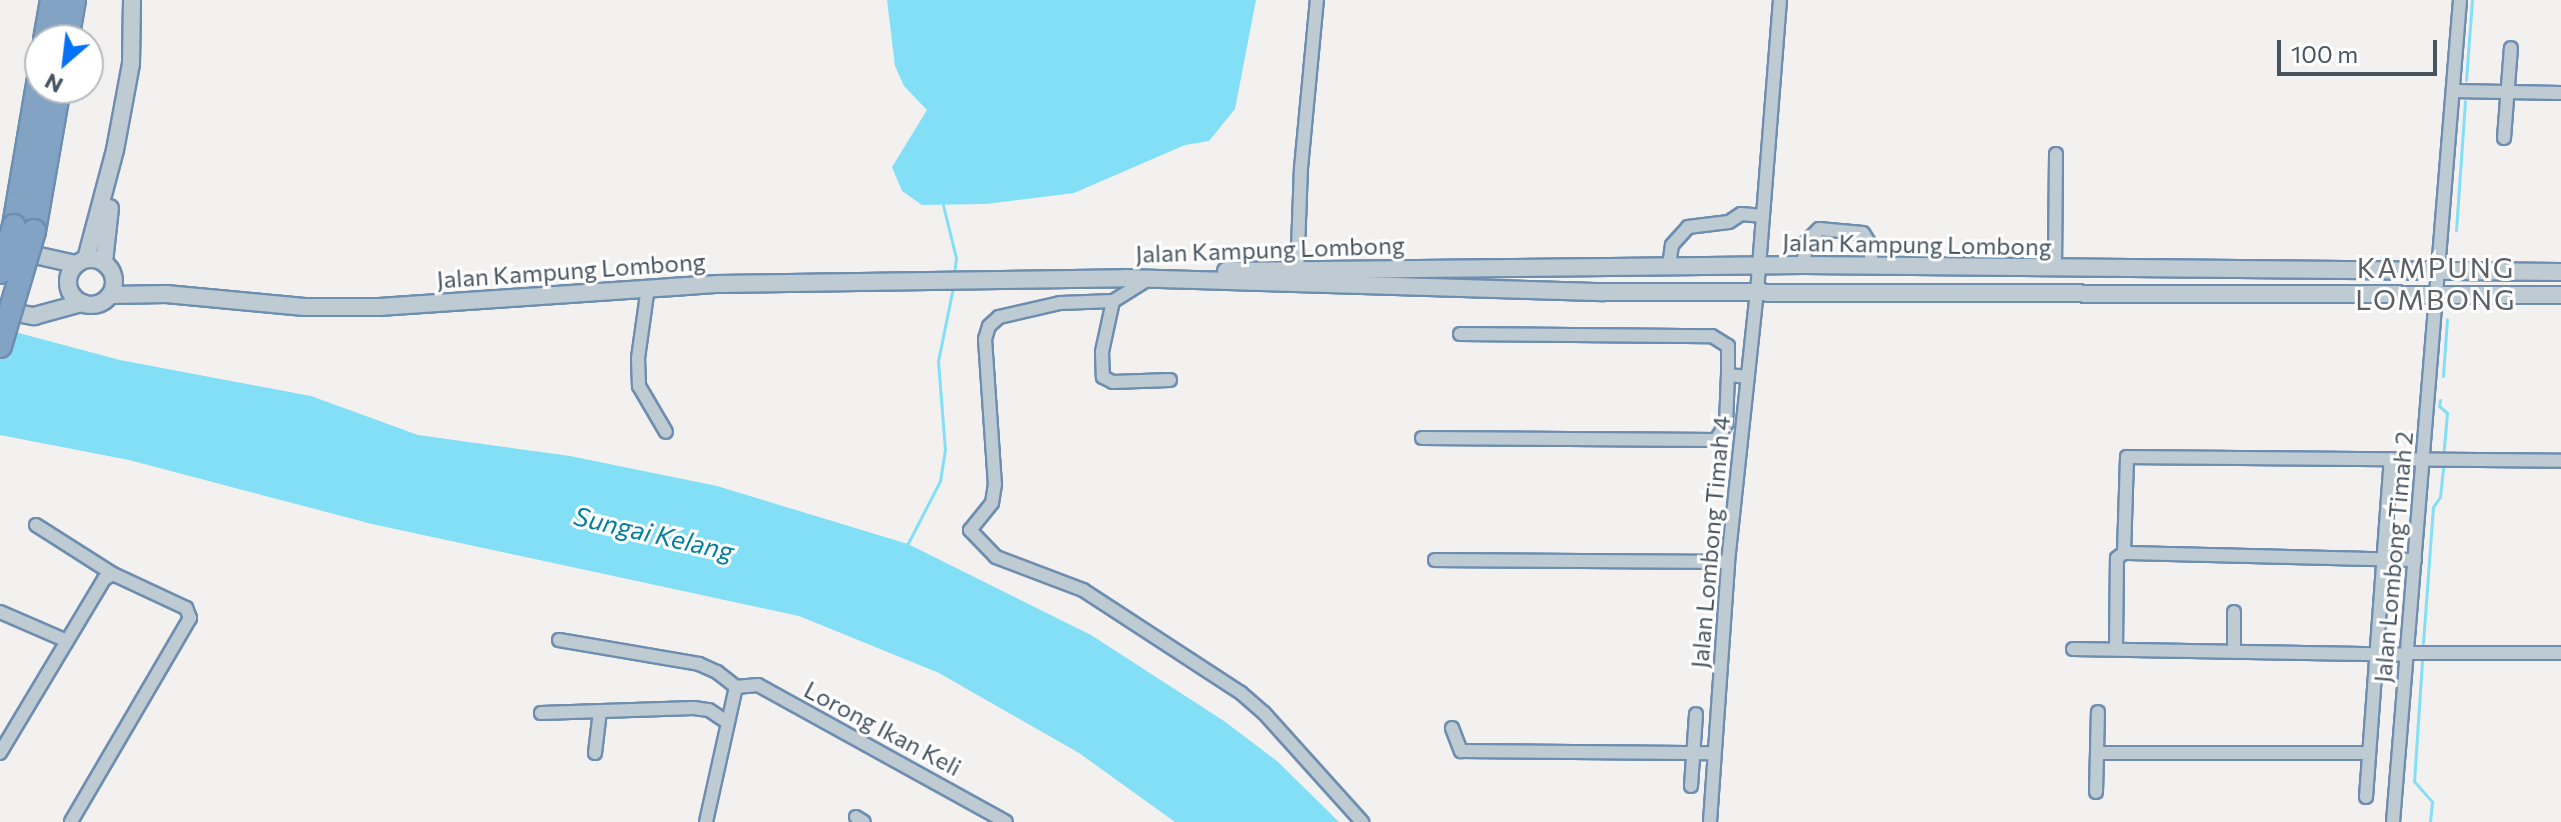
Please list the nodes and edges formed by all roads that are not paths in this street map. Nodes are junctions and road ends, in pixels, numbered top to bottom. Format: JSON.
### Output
{"nodes":[{"id":1,"x":52,"y":0,"type":"edge"},
{"id":2,"x":74,"y":0,"type":"edge"},
{"id":3,"x":132,"y":0,"type":"edge"},
{"id":4,"x":1317,"y":0,"type":"edge"},
{"id":5,"x":1780,"y":0,"type":"edge"},
{"id":6,"x":2460,"y":0,"type":"edge"},
{"id":7,"x":48,"y":24,"type":"edge"},
{"id":8,"x":70,"y":24,"type":"edge"},
{"id":9,"x":2511,"y":48,"type":"dead end"},
{"id":10,"x":2453,"y":91,"type":"junction"},
{"id":11,"x":2508,"y":92,"type":"junction"},
{"id":12,"x":2561,"y":93,"type":"edge"},
{"id":13,"x":37,"y":104,"type":"edge"},
{"id":14,"x":55,"y":104,"type":"edge"},
{"id":15,"x":2504,"y":138,"type":"dead end"},
{"id":16,"x":115,"y":150,"type":"junction"},
{"id":17,"x":2056,"y":154,"type":"dead end"},
{"id":18,"x":1763,"y":216,"type":"junction"},
{"id":19,"x":24,"y":229,"type":"junction"},
{"id":20,"x":0,"y":247,"type":"edge"},
{"id":21,"x":81,"y":261,"type":"junction"},
{"id":22,"x":1803,"y":265,"type":"junction"},
{"id":23,"x":1669,"y":266,"type":"junction"},
{"id":24,"x":1759,"y":266,"type":"junction"},
{"id":25,"x":1871,"y":267,"type":"junction"},
{"id":26,"x":109,"y":269,"type":"junction"},
{"id":27,"x":2055,"y":269,"type":"junction"},
{"id":28,"x":2440,"y":271,"type":"junction"},
{"id":29,"x":0,"y":272,"type":"edge"},
{"id":30,"x":2561,"y":272,"type":"edge"},
{"id":31,"x":1297,"y":276,"type":"junction"},
{"id":32,"x":1125,"y":278,"type":"junction"},
{"id":33,"x":1147,"y":280,"type":"junction"},
{"id":34,"x":648,"y":287,"type":"junction"},
{"id":35,"x":1757,"y":292,"type":"junction"},
{"id":36,"x":166,"y":294,"type":"junction"},
{"id":37,"x":111,"y":295,"type":"junction"},
{"id":38,"x":2438,"y":295,"type":"junction"},
{"id":39,"x":2561,"y":295,"type":"edge"},
{"id":40,"x":1113,"y":301,"type":"junction"},
{"id":41,"x":82,"y":303,"type":"junction"},
{"id":42,"x":0,"y":309,"type":"edge"},
{"id":43,"x":1460,"y":334,"type":"dead end"},
{"id":44,"x":0,"y":346,"type":"edge"},
{"id":45,"x":1728,"y":375,"type":"junction"},
{"id":46,"x":1748,"y":377,"type":"junction"},
{"id":47,"x":1170,"y":380,"type":"dead end"},
{"id":48,"x":666,"y":432,"type":"dead end"},
{"id":49,"x":1422,"y":438,"type":"dead end"},
{"id":50,"x":2391,"y":459,"type":"junction"},
{"id":51,"x":2424,"y":461,"type":"junction"},
{"id":52,"x":2561,"y":461,"type":"edge"},
{"id":53,"x":36,"y":525,"type":"dead end"},
{"id":54,"x":2124,"y":553,"type":"junction"},
{"id":55,"x":2383,"y":558,"type":"junction"},
{"id":56,"x":1435,"y":560,"type":"dead end"},
{"id":57,"x":2415,"y":560,"type":"junction"},
{"id":58,"x":1728,"y":562,"type":"junction"},
{"id":59,"x":113,"y":574,"type":"junction"},
{"id":60,"x":0,"y":612,"type":"edge"},
{"id":61,"x":2234,"y":612,"type":"dead end"},
{"id":62,"x":559,"y":640,"type":"dead end"},
{"id":63,"x":67,"y":641,"type":"junction"},
{"id":64,"x":2073,"y":649,"type":"dead end"},
{"id":65,"x":2116,"y":649,"type":"junction"},
{"id":66,"x":2234,"y":652,"type":"junction"},
{"id":67,"x":2561,"y":653,"type":"edge"},
{"id":68,"x":2376,"y":654,"type":"junction"},
{"id":69,"x":2407,"y":654,"type":"junction"},
{"id":70,"x":736,"y":687,"type":"junction"},
{"id":71,"x":600,"y":711,"type":"junction"},
{"id":72,"x":2098,"y":712,"type":"dead end"},
{"id":73,"x":541,"y":713,"type":"dead end"},
{"id":74,"x":1696,"y":714,"type":"dead end"},
{"id":75,"x":727,"y":722,"type":"junction"},
{"id":76,"x":1452,"y":728,"type":"dead end"},
{"id":77,"x":0,"y":753,"type":"edge"},
{"id":78,"x":595,"y":753,"type":"dead end"},
{"id":79,"x":1693,"y":753,"type":"junction"},
{"id":80,"x":1714,"y":753,"type":"junction"},
{"id":81,"x":2097,"y":753,"type":"junction"},
{"id":82,"x":2369,"y":753,"type":"junction"},
{"id":83,"x":1691,"y":786,"type":"dead end"},
{"id":84,"x":2096,"y":792,"type":"dead end"},
{"id":85,"x":2366,"y":797,"type":"dead end"},
{"id":86,"x":71,"y":822,"type":"edge"},
{"id":87,"x":706,"y":822,"type":"edge"},
{"id":88,"x":1006,"y":822,"type":"edge"},
{"id":89,"x":1362,"y":822,"type":"edge"},
{"id":90,"x":1710,"y":822,"type":"edge"},
{"id":91,"x":2393,"y":822,"type":"edge"}],
"edges":[{"from":1,"to":7,"type":"highway"},
{"from":2,"to":8,"type":"highway"},
{"from":3,"to":16,"type":"street"},
{"from":4,"to":31,"type":"street"},
{"from":5,"to":18,"type":"street","name":"Jalan Lombong Timah 4"},
{"from":6,"to":10,"type":"street","name":"Jalan Lombong Timah 2"},
{"from":9,"to":11,"type":"street"},
{"from":10,"to":11,"type":"street"},
{"from":10,"to":28,"type":"street","name":"Jalan Lombong Timah 2"},
{"from":11,"to":12,"type":"street"},
{"from":11,"to":15,"type":"street"},
{"from":13,"to":19,"type":"highway"},
{"from":14,"to":19,"type":"highway"},
{"from":16,"to":21,"type":"street"},
{"from":16,"to":26,"type":"street"},
{"from":17,"to":27,"type":"street"},
{"from":18,"to":23,"type":"street"},
{"from":18,"to":24,"type":"street","name":"Jalan Lombong Timah 4"},
{"from":19,"to":29,"type":"highway","bridge":true},
{"from":19,"to":44,"type":"highway","bridge":true},
{"from":20,"to":21,"type":"street"},
{"from":21,"to":26,"type":"street"},
{"from":21,"to":41,"type":"street"},
{"from":22,"to":24,"type":"street","name":"Jalan Kampung Lombong"},
{"from":22,"to":25,"type":"street","name":"Jalan Kampung Lombong"},
{"from":22,"to":25,"type":"street"},
{"from":23,"to":24,"type":"street","name":"Jalan Kampung Lombong"},
{"from":23,"to":31,"type":"street","name":"Jalan Kampung Lombong"},
{"from":24,"to":35,"type":"street","name":"Jalan Lombong Timah 4"},
{"from":25,"to":27,"type":"street","name":"Jalan Kampung Lombong"},
{"from":26,"to":36,"type":"street"},
{"from":26,"to":37,"type":"street"},
{"from":27,"to":28,"type":"street","name":"Jalan Kampung Lombong"},
{"from":28,"to":30,"type":"street","name":"Jalan Kampung Lombong"},
{"from":28,"to":38,"type":"street","name":"Jalan Lombong Timah 2"},
{"from":31,"to":32,"type":"street","name":"Jalan Kampung Lombong"},
{"from":31,"to":33,"type":"street","name":"Jalan Kampung Lombong"},
{"from":31,"to":35,"type":"street","name":"Jalan Kampung Lombong"},
{"from":32,"to":33,"type":"street","name":"Jalan Kampung Lombong"},
{"from":32,"to":34,"type":"street","name":"Jalan Kampung Lombong"},
{"from":33,"to":40,"type":"street"},
{"from":34,"to":36,"type":"street","name":"Jalan Kampung Lombong"},
{"from":34,"to":48,"type":"street"},
{"from":35,"to":38,"type":"street","name":"Jalan Kampung Lombong"},
{"from":35,"to":46,"type":"street","name":"Jalan Lombong Timah 4"},
{"from":36,"to":37,"type":"street"},
{"from":37,"to":41,"type":"street"},
{"from":38,"to":39,"type":"street","name":"Jalan Kampung Lombong"},
{"from":38,"to":51,"type":"street","name":"Jalan Lombong Timah 2"},
{"from":40,"to":47,"type":"street"},
{"from":40,"to":89,"type":"street"},
{"from":41,"to":42,"type":"street"},
{"from":43,"to":45,"type":"street"},
{"from":45,"to":46,"type":"street"},
{"from":45,"to":49,"type":"street"},
{"from":46,"to":58,"type":"street","name":"Jalan Lombong Timah 4"},
{"from":50,"to":51,"type":"street"},
{"from":50,"to":54,"type":"street"},
{"from":50,"to":55,"type":"street"},
{"from":51,"to":52,"type":"street"},
{"from":51,"to":57,"type":"street","name":"Jalan Lombong Timah 2"},
{"from":53,"to":59,"type":"street"},
{"from":54,"to":55,"type":"street"},
{"from":54,"to":65,"type":"street"},
{"from":55,"to":57,"type":"street"},
{"from":55,"to":68,"type":"street"},
{"from":56,"to":58,"type":"street"},
{"from":57,"to":69,"type":"street","name":"Jalan Lombong Timah 2"},
{"from":58,"to":80,"type":"street","name":"Jalan Lombong Timah 4"},
{"from":59,"to":63,"type":"street"},
{"from":59,"to":86,"type":"street"},
{"from":60,"to":63,"type":"street"},
{"from":61,"to":66,"type":"street"},
{"from":62,"to":70,"type":"street"},
{"from":63,"to":77,"type":"street"},
{"from":64,"to":65,"type":"street"},
{"from":65,"to":66,"type":"street"},
{"from":66,"to":68,"type":"street"},
{"from":67,"to":69,"type":"street"},
{"from":68,"to":69,"type":"street"},
{"from":68,"to":82,"type":"street"},
{"from":69,"to":91,"type":"street","name":"Jalan Lombong Timah 2"},
{"from":70,"to":75,"type":"street"},
{"from":70,"to":88,"type":"street","name":"Lorong Ikan Keli"},
{"from":71,"to":73,"type":"street"},
{"from":71,"to":75,"type":"street"},
{"from":71,"to":78,"type":"street"},
{"from":72,"to":81,"type":"street"},
{"from":74,"to":79,"type":"street"},
{"from":75,"to":87,"type":"street"},
{"from":76,"to":79,"type":"street"},
{"from":79,"to":80,"type":"street"},
{"from":79,"to":83,"type":"street"},
{"from":80,"to":90,"type":"street","name":"Jalan Lombong Timah 4"},
{"from":81,"to":82,"type":"street"},
{"from":81,"to":84,"type":"street"},
{"from":82,"to":85,"type":"street"}]}
